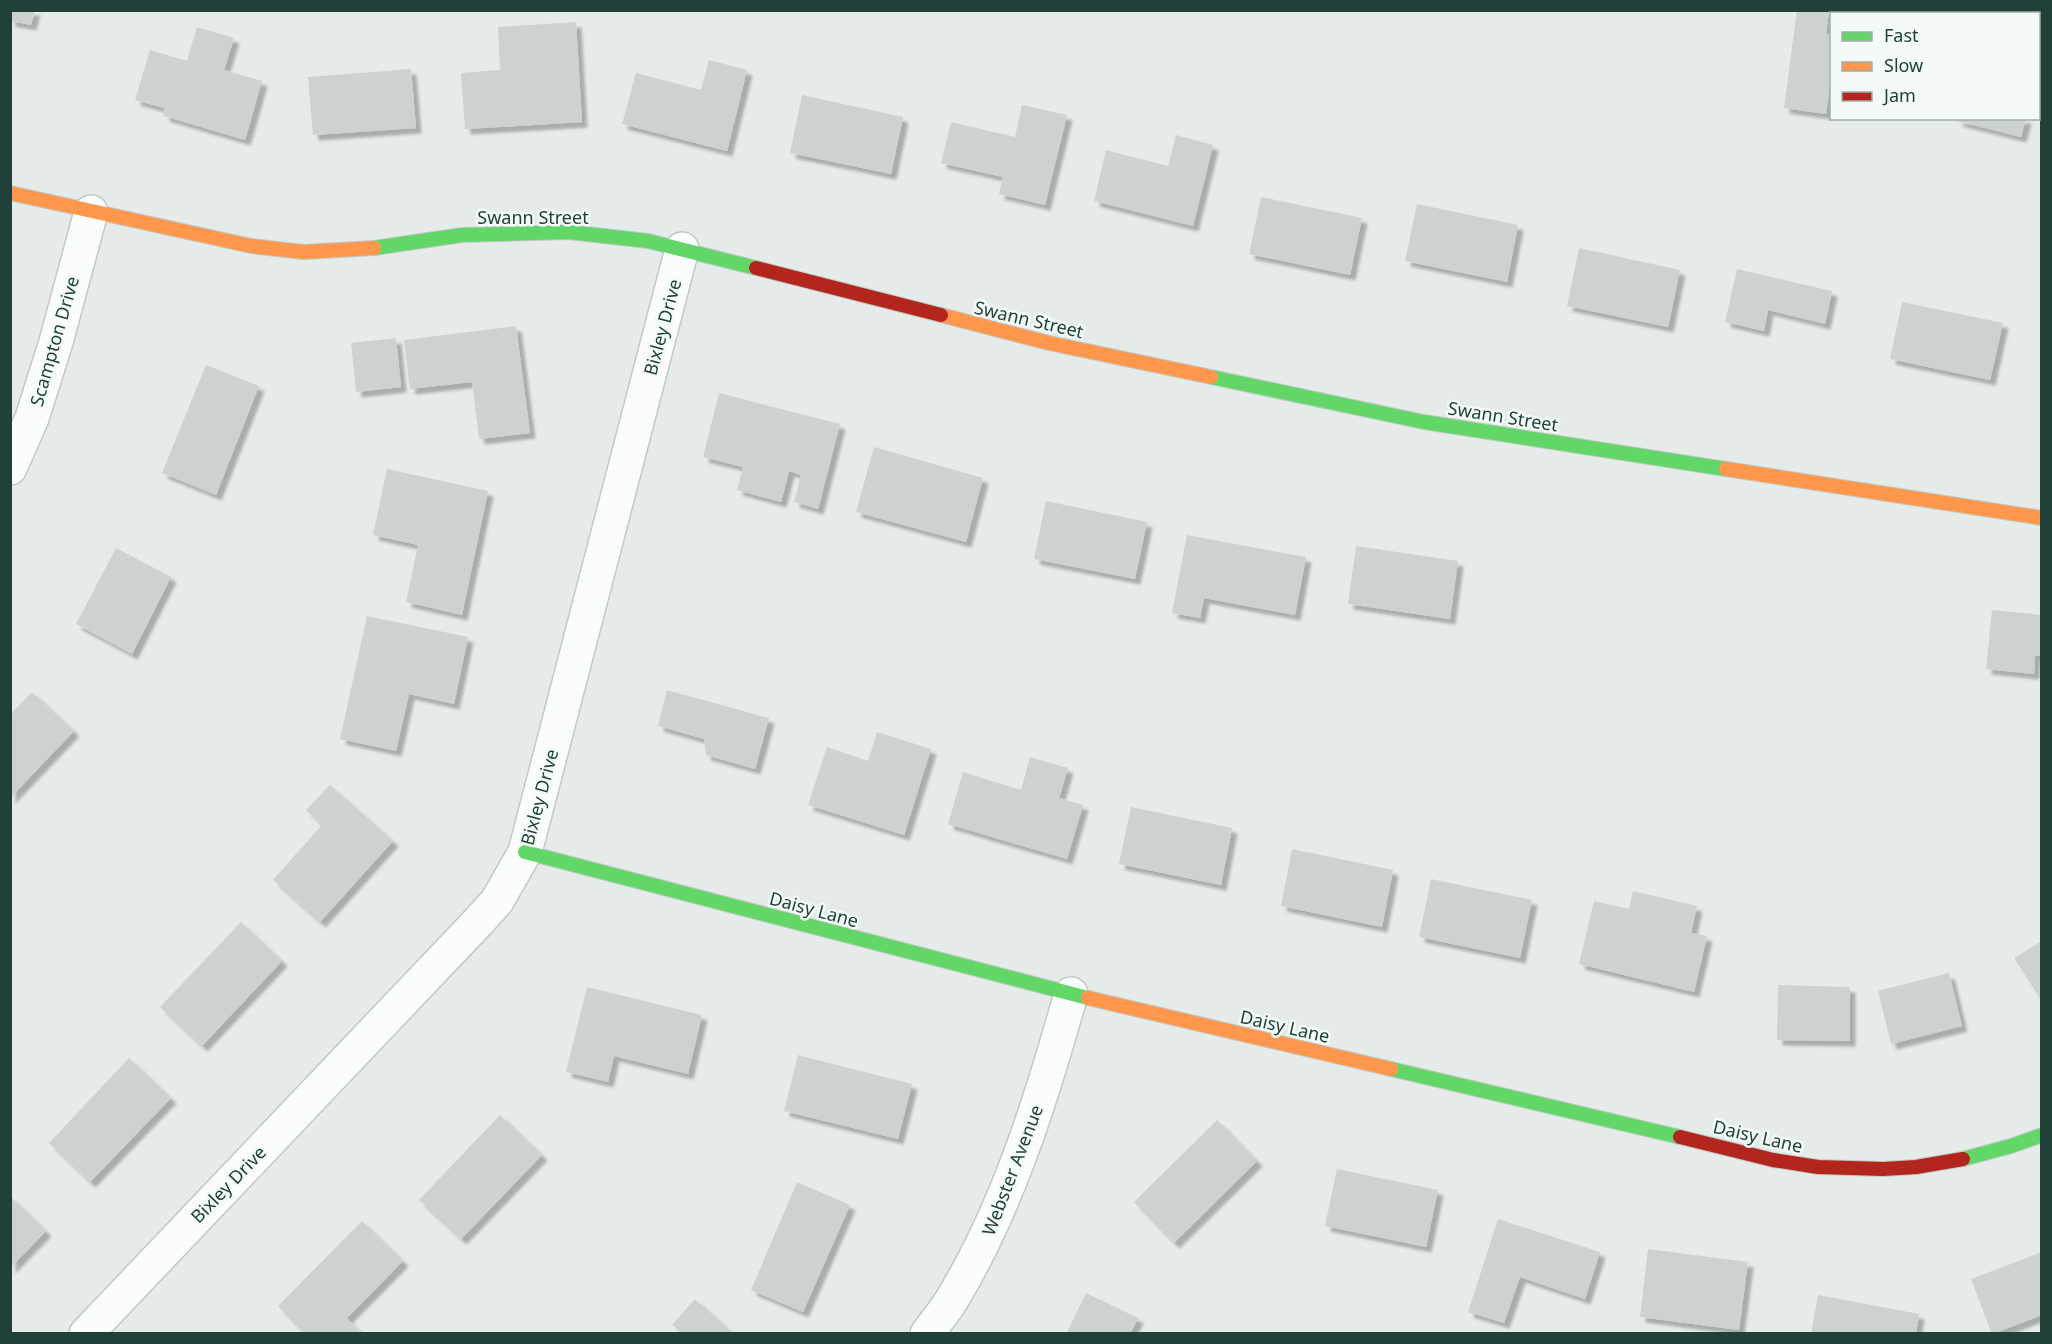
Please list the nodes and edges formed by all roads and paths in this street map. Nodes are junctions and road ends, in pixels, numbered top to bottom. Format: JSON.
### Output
{"nodes":[{"id":1,"x":10,"y":193,"type":"edge"},
{"id":2,"x":91,"y":212,"type":"junction"},
{"id":3,"x":682,"y":249,"type":"junction"},
{"id":4,"x":10,"y":468,"type":"edge"},
{"id":5,"x":2042,"y":518,"type":"edge"},
{"id":6,"x":525,"y":852,"type":"junction"},
{"id":7,"x":1071,"y":994,"type":"junction"},
{"id":8,"x":2042,"y":1135,"type":"edge"},
{"id":9,"x":86,"y":1334,"type":"edge"},
{"id":10,"x":927,"y":1334,"type":"edge"}],
"edges":[{"from":1,"to":2,"type":"street","name":"Swann Street"},
{"from":2,"to":3,"type":"street","name":"Swann Street"},
{"from":2,"to":4,"type":"street","name":"Scampton Drive"},
{"from":3,"to":5,"type":"street","name":"Swann Street"},
{"from":3,"to":6,"type":"street","name":"Bixley Drive"},
{"from":6,"to":7,"type":"street","name":"Daisy Lane"},
{"from":6,"to":9,"type":"street","name":"Bixley Drive"},
{"from":7,"to":8,"type":"street","name":"Daisy Lane"},
{"from":7,"to":10,"type":"street","name":"Webster Avenue"}]}
